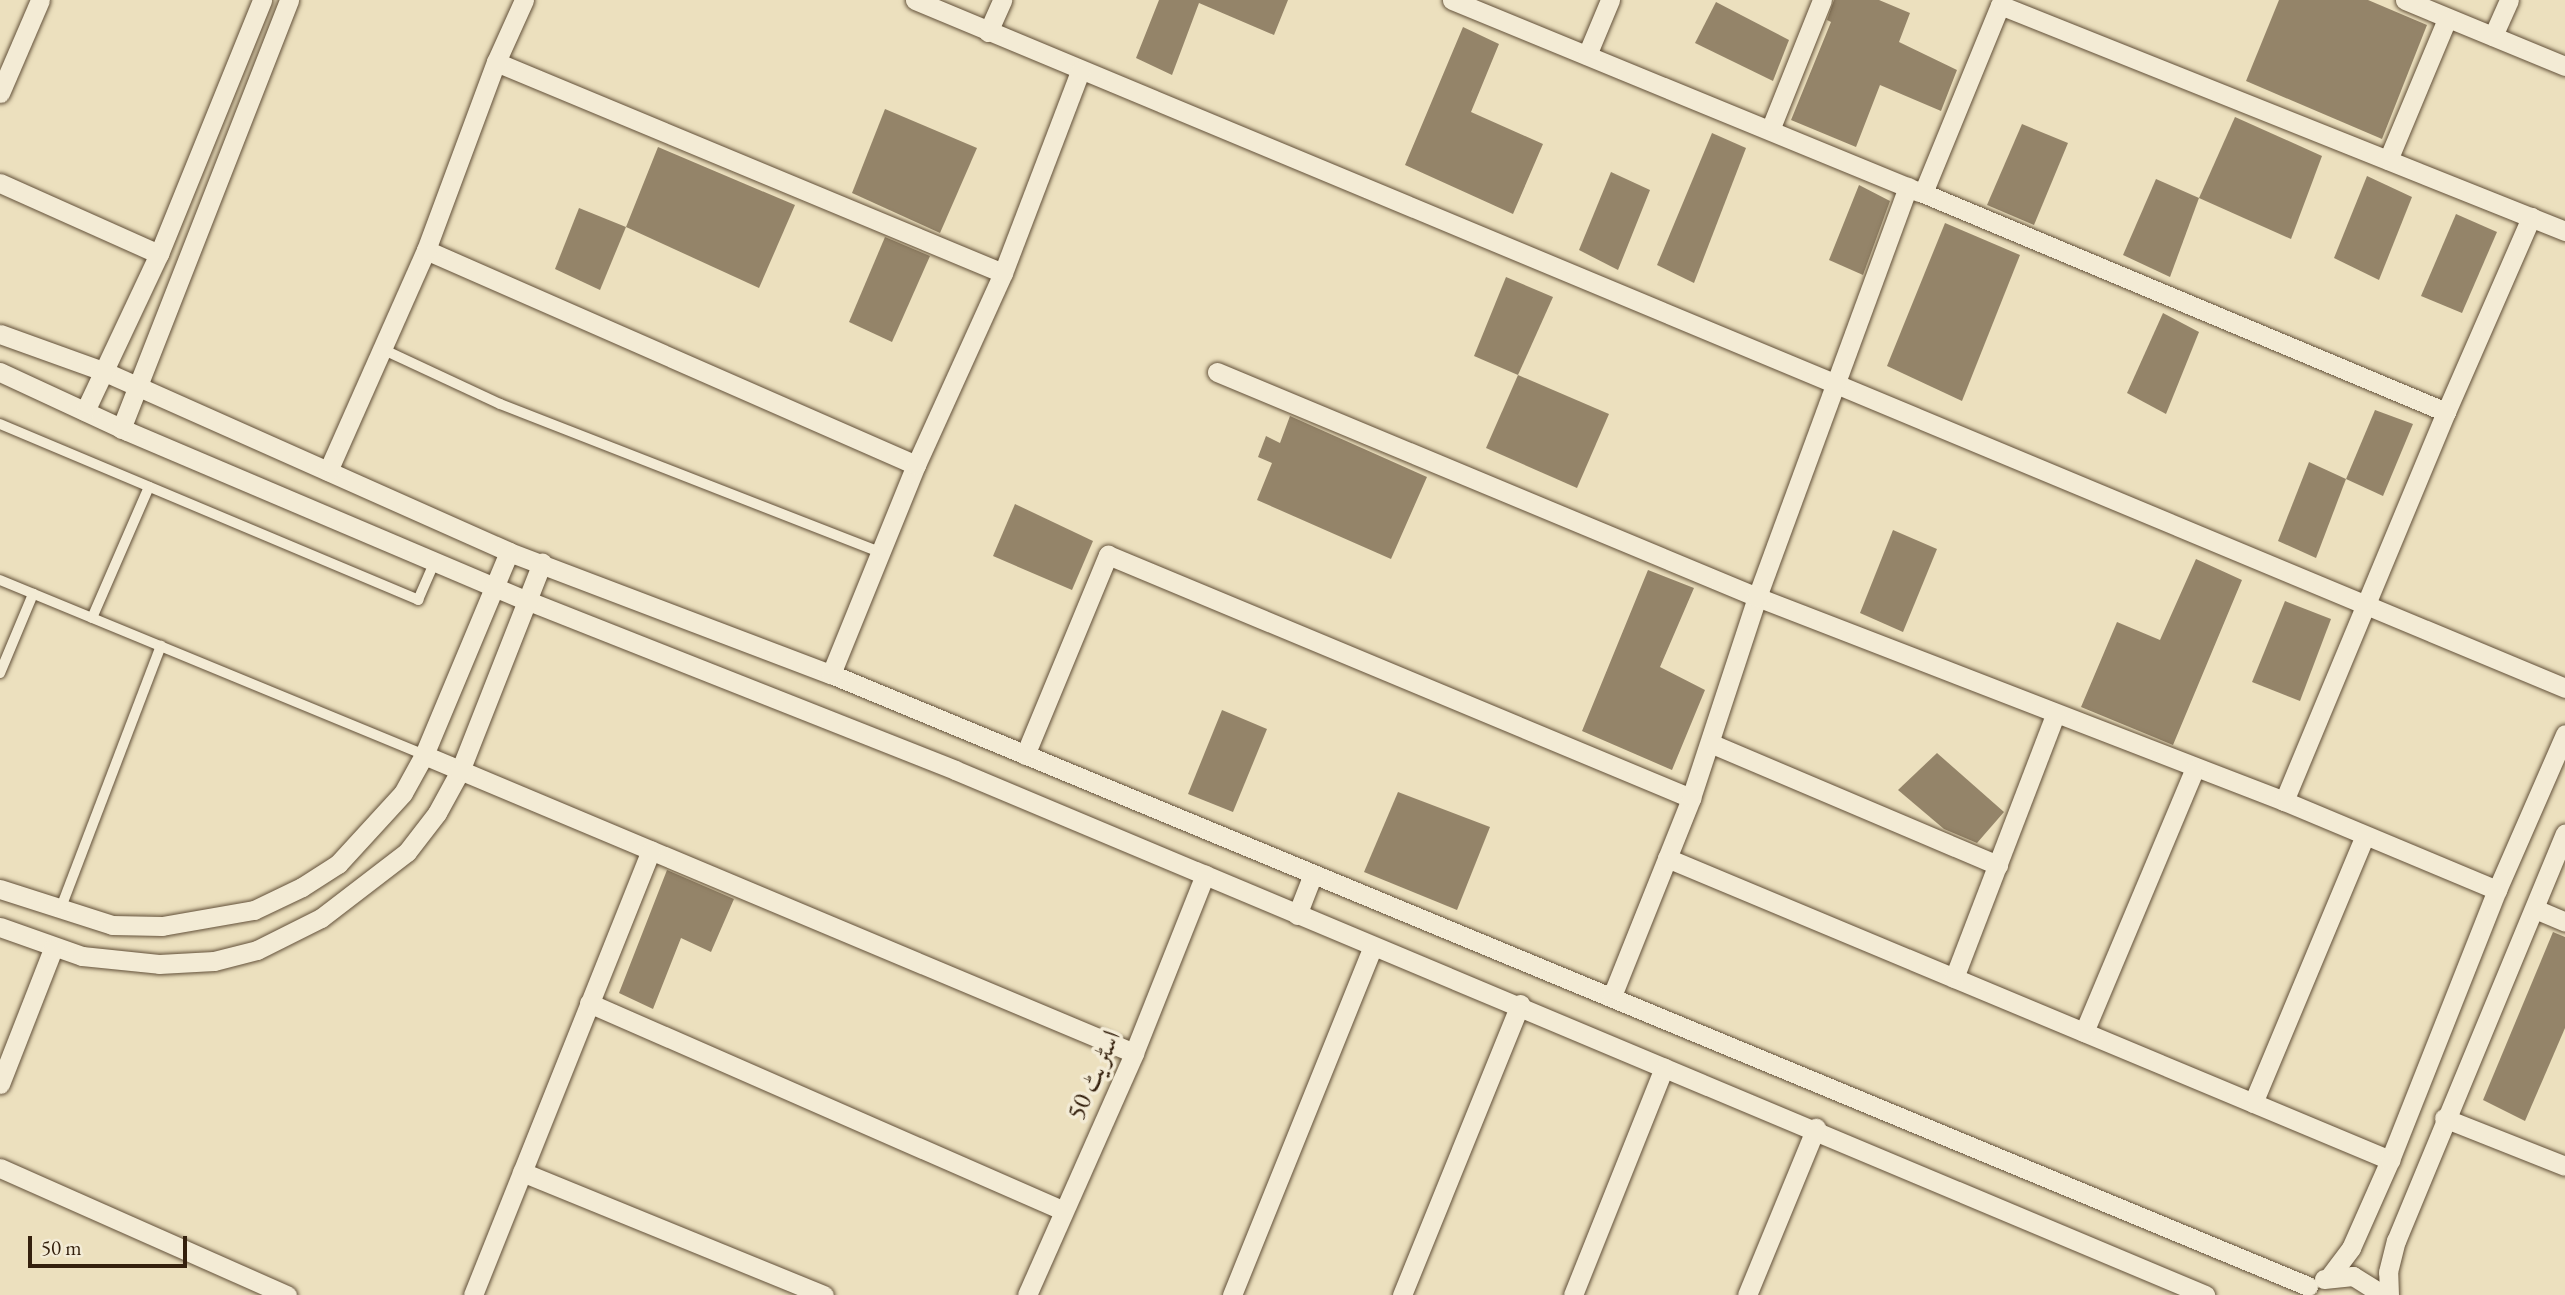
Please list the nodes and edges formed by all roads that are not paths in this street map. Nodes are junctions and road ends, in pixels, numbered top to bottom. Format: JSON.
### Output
{"nodes":[{"id":1,"x":40,"y":0,"type":"edge"},
{"id":2,"x":262,"y":0,"type":"edge"},
{"id":3,"x":289,"y":0,"type":"edge"},
{"id":4,"x":524,"y":0,"type":"edge"},
{"id":5,"x":915,"y":0,"type":"edge"},
{"id":6,"x":1002,"y":0,"type":"edge"},
{"id":7,"x":1452,"y":0,"type":"edge"},
{"id":8,"x":1610,"y":0,"type":"edge"},
{"id":9,"x":1822,"y":0,"type":"edge"},
{"id":10,"x":2405,"y":0,"type":"edge"},
{"id":11,"x":2509,"y":0,"type":"edge"},
{"id":12,"x":2001,"y":2,"type":"edge"},
{"id":13,"x":2446,"y":19,"type":"junction"},
{"id":14,"x":988,"y":32,"type":"junction"},
{"id":15,"x":2493,"y":36,"type":"junction"},
{"id":16,"x":1587,"y":55,"type":"junction"},
{"id":17,"x":496,"y":62,"type":"junction"},
{"id":18,"x":2565,"y":66,"type":"edge"},
{"id":19,"x":1080,"y":71,"type":"junction"},
{"id":20,"x":0,"y":93,"type":"edge"},
{"id":21,"x":1770,"y":130,"type":"junction"},
{"id":22,"x":2388,"y":160,"type":"junction"},
{"id":23,"x":0,"y":183,"type":"edge"},
{"id":24,"x":1915,"y":190,"type":"junction"},
{"id":25,"x":2531,"y":218,"type":"junction"},
{"id":26,"x":2565,"y":231,"type":"edge"},
{"id":27,"x":426,"y":250,"type":"junction"},
{"id":28,"x":159,"y":254,"type":"junction"},
{"id":29,"x":1003,"y":272,"type":"junction"},
{"id":30,"x":0,"y":334,"type":"edge"},
{"id":31,"x":382,"y":349,"type":"junction"},
{"id":32,"x":103,"y":371,"type":"junction"},
{"id":33,"x":0,"y":372,"type":"edge"},
{"id":34,"x":1217,"y":372,"type":"dead end"},
{"id":35,"x":1834,"y":386,"type":"junction"},
{"id":36,"x":138,"y":387,"type":"junction"},
{"id":37,"x":85,"y":411,"type":"junction"},
{"id":38,"x":2446,"y":412,"type":"junction"},
{"id":39,"x":0,"y":424,"type":"edge"},
{"id":40,"x":121,"y":429,"type":"junction"},
{"id":41,"x":916,"y":465,"type":"junction"},
{"id":42,"x":328,"y":471,"type":"junction"},
{"id":43,"x":149,"y":487,"type":"junction"},
{"id":44,"x":509,"y":552,"type":"junction"},
{"id":45,"x":883,"y":553,"type":"junction"},
{"id":46,"x":435,"y":561,"type":"junction"},
{"id":47,"x":542,"y":563,"type":"junction"},
{"id":48,"x":0,"y":580,"type":"edge"},
{"id":49,"x":495,"y":585,"type":"junction"},
{"id":50,"x":33,"y":594,"type":"junction"},
{"id":51,"x":1757,"y":597,"type":"junction"},
{"id":52,"x":526,"y":600,"type":"junction"},
{"id":53,"x":2369,"y":606,"type":"junction"},
{"id":54,"x":92,"y":618,"type":"junction"},
{"id":55,"x":161,"y":646,"type":"junction"},
{"id":56,"x":0,"y":673,"type":"edge"},
{"id":57,"x":831,"y":674,"type":"junction"},
{"id":58,"x":2565,"y":688,"type":"edge"},
{"id":59,"x":2055,"y":715,"type":"junction"},
{"id":60,"x":2565,"y":734,"type":"edge"},
{"id":61,"x":1710,"y":743,"type":"junction"},
{"id":62,"x":424,"y":755,"type":"junction"},
{"id":63,"x":1025,"y":755,"type":"junction"},
{"id":64,"x":2194,"y":770,"type":"junction"},
{"id":65,"x":460,"y":771,"type":"junction"},
{"id":66,"x":1691,"y":797,"type":"junction"},
{"id":67,"x":2284,"y":801,"type":"junction"},
{"id":68,"x":2565,"y":834,"type":"edge"},
{"id":69,"x":2365,"y":835,"type":"junction"},
{"id":70,"x":651,"y":850,"type":"junction"},
{"id":71,"x":1667,"y":858,"type":"junction"},
{"id":72,"x":1998,"y":865,"type":"junction"},
{"id":73,"x":1313,"y":874,"type":"junction"},
{"id":74,"x":1205,"y":875,"type":"junction"},
{"id":75,"x":0,"y":889,"type":"edge"},
{"id":76,"x":2497,"y":890,"type":"junction"},
{"id":77,"x":2535,"y":909,"type":"junction"},
{"id":78,"x":60,"y":911,"type":"junction"},
{"id":79,"x":1297,"y":915,"type":"junction"},
{"id":80,"x":2565,"y":922,"type":"edge"},
{"id":81,"x":0,"y":927,"type":"edge"},
{"id":82,"x":1373,"y":946,"type":"junction"},
{"id":83,"x":53,"y":949,"type":"junction"},
{"id":84,"x":1954,"y":978,"type":"junction"},
{"id":85,"x":1612,"y":996,"type":"junction"},
{"id":86,"x":589,"y":1003,"type":"junction"},
{"id":87,"x":1520,"y":1004,"type":"junction"},
{"id":88,"x":2084,"y":1032,"type":"junction"},
{"id":89,"x":1134,"y":1053,"type":"junction"},
{"id":90,"x":1664,"y":1068,"type":"junction"},
{"id":91,"x":0,"y":1084,"type":"edge"},
{"id":92,"x":2253,"y":1103,"type":"junction"},
{"id":93,"x":2444,"y":1118,"type":"junction"},
{"id":94,"x":1816,"y":1128,"type":"junction"},
{"id":95,"x":2390,"y":1160,"type":"junction"},
{"id":96,"x":2565,"y":1166,"type":"edge"},
{"id":97,"x":0,"y":1168,"type":"edge"},
{"id":98,"x":522,"y":1172,"type":"junction"},
{"id":99,"x":1062,"y":1210,"type":"junction"},
{"id":100,"x":2330,"y":1276,"type":"junction"},
{"id":101,"x":2304,"y":1291,"type":"edge"},
{"id":102,"x":1749,"y":1294,"type":"edge"},
{"id":103,"x":287,"y":1295,"type":"edge"},
{"id":104,"x":473,"y":1295,"type":"edge"},
{"id":105,"x":824,"y":1295,"type":"edge"},
{"id":106,"x":1027,"y":1295,"type":"edge"},
{"id":107,"x":1232,"y":1295,"type":"edge"},
{"id":108,"x":1402,"y":1295,"type":"edge"},
{"id":109,"x":1573,"y":1295,"type":"edge"},
{"id":110,"x":2205,"y":1295,"type":"edge"},
{"id":111,"x":2383,"y":1295,"type":"edge"},
{"id":112,"x":2389,"y":1295,"type":"edge"}],
"edges":[{"from":1,"to":20,"type":"street"},
{"from":2,"to":28,"type":"street"},
{"from":3,"to":36,"type":"street"},
{"from":4,"to":17,"type":"street"},
{"from":5,"to":14,"type":"street"},
{"from":6,"to":14,"type":"street"},
{"from":7,"to":16,"type":"street"},
{"from":8,"to":16,"type":"street"},
{"from":9,"to":21,"type":"street"},
{"from":10,"to":13,"type":"street"},
{"from":11,"to":15,"type":"street"},
{"from":12,"to":22,"type":"street"},
{"from":12,"to":24,"type":"street"},
{"from":13,"to":15,"type":"street"},
{"from":13,"to":22,"type":"street"},
{"from":14,"to":19,"type":"street"},
{"from":15,"to":18,"type":"street"},
{"from":16,"to":21,"type":"street"},
{"from":17,"to":27,"type":"street"},
{"from":17,"to":29,"type":"street"},
{"from":19,"to":29,"type":"street"},
{"from":19,"to":35,"type":"street"},
{"from":21,"to":24,"type":"street"},
{"from":22,"to":25,"type":"street"},
{"from":23,"to":28,"type":"street"},
{"from":24,"to":35,"type":"street"},
{"from":24,"to":38,"type":"street"},
{"from":25,"to":26,"type":"street"},
{"from":25,"to":38,"type":"street"},
{"from":27,"to":31,"type":"street"},
{"from":27,"to":41,"type":"street"},
{"from":28,"to":32,"type":"street"},
{"from":29,"to":41,"type":"street"},
{"from":30,"to":32,"type":"street"},
{"from":31,"to":42,"type":"street"},
{"from":31,"to":45,"type":"lane"},
{"from":32,"to":36,"type":"street"},
{"from":32,"to":37,"type":"street"},
{"from":33,"to":37,"type":"street"},
{"from":34,"to":51,"type":"street"},
{"from":35,"to":51,"type":"street"},
{"from":35,"to":53,"type":"street"},
{"from":36,"to":40,"type":"street"},
{"from":36,"to":42,"type":"street"},
{"from":37,"to":40,"type":"street"},
{"from":38,"to":53,"type":"street"},
{"from":39,"to":43,"type":"lane"},
{"from":40,"to":46,"type":"street"},
{"from":41,"to":45,"type":"street"},
{"from":42,"to":44,"type":"street"},
{"from":43,"to":46,"type":"lane"},
{"from":43,"to":54,"type":"lane"},
{"from":44,"to":47,"type":"street"},
{"from":44,"to":49,"type":"street"},
{"from":45,"to":57,"type":"street"},
{"from":46,"to":49,"type":"street"},
{"from":47,"to":52,"type":"street"},
{"from":47,"to":57,"type":"street"},
{"from":48,"to":50,"type":"lane"},
{"from":49,"to":52,"type":"street"},
{"from":49,"to":62,"type":"street"},
{"from":50,"to":54,"type":"lane"},
{"from":50,"to":56,"type":"lane"},
{"from":51,"to":59,"type":"street"},
{"from":51,"to":61,"type":"street"},
{"from":52,"to":65,"type":"street"},
{"from":52,"to":74,"type":"street"},
{"from":53,"to":58,"type":"street"},
{"from":53,"to":67,"type":"street"},
{"from":54,"to":55,"type":"lane"},
{"from":55,"to":62,"type":"lane"},
{"from":55,"to":78,"type":"lane"},
{"from":57,"to":63,"type":"street"},
{"from":59,"to":64,"type":"street"},
{"from":59,"to":72,"type":"street"},
{"from":60,"to":76,"type":"street"},
{"from":61,"to":66,"type":"street"},
{"from":61,"to":72,"type":"street"},
{"from":62,"to":65,"type":"street"},
{"from":62,"to":78,"type":"street"},
{"from":63,"to":66,"type":"street"},
{"from":63,"to":73,"type":"street"},
{"from":64,"to":67,"type":"street"},
{"from":64,"to":88,"type":"street"},
{"from":65,"to":70,"type":"street"},
{"from":65,"to":83,"type":"street"},
{"from":66,"to":71,"type":"street"},
{"from":67,"to":69,"type":"street"},
{"from":68,"to":77,"type":"street"},
{"from":69,"to":76,"type":"street"},
{"from":69,"to":92,"type":"street"},
{"from":70,"to":86,"type":"street"},
{"from":70,"to":89,"type":"street"},
{"from":71,"to":84,"type":"street"},
{"from":71,"to":85,"type":"street"},
{"from":72,"to":84,"type":"street"},
{"from":73,"to":79,"type":"street"},
{"from":73,"to":85,"type":"street"},
{"from":74,"to":79,"type":"street"},
{"from":74,"to":89,"type":"street","name":"اسٹریٹ 50"},
{"from":75,"to":78,"type":"street"},
{"from":76,"to":95,"type":"street"},
{"from":77,"to":80,"type":"street"},
{"from":77,"to":93,"type":"street"},
{"from":79,"to":82,"type":"street"},
{"from":81,"to":83,"type":"street"},
{"from":82,"to":87,"type":"street"},
{"from":82,"to":107,"type":"street"},
{"from":83,"to":91,"type":"street"},
{"from":84,"to":88,"type":"street"},
{"from":85,"to":101,"type":"street"},
{"from":86,"to":98,"type":"street"},
{"from":86,"to":99,"type":"street"},
{"from":87,"to":90,"type":"street"},
{"from":87,"to":108,"type":"street"},
{"from":88,"to":92,"type":"street"},
{"from":89,"to":99,"type":"street","name":"اسٹریٹ 50"},
{"from":90,"to":94,"type":"street"},
{"from":90,"to":109,"type":"street"},
{"from":92,"to":95,"type":"street"},
{"from":93,"to":96,"type":"street"},
{"from":93,"to":112,"type":"street"},
{"from":94,"to":102,"type":"street"},
{"from":94,"to":110,"type":"street"},
{"from":95,"to":100,"type":"street"},
{"from":97,"to":103,"type":"street"},
{"from":98,"to":104,"type":"street"},
{"from":98,"to":105,"type":"street"},
{"from":99,"to":106,"type":"street","name":"اسٹریٹ 50"},
{"from":100,"to":101,"type":"street"},
{"from":100,"to":111,"type":"street"}]}
